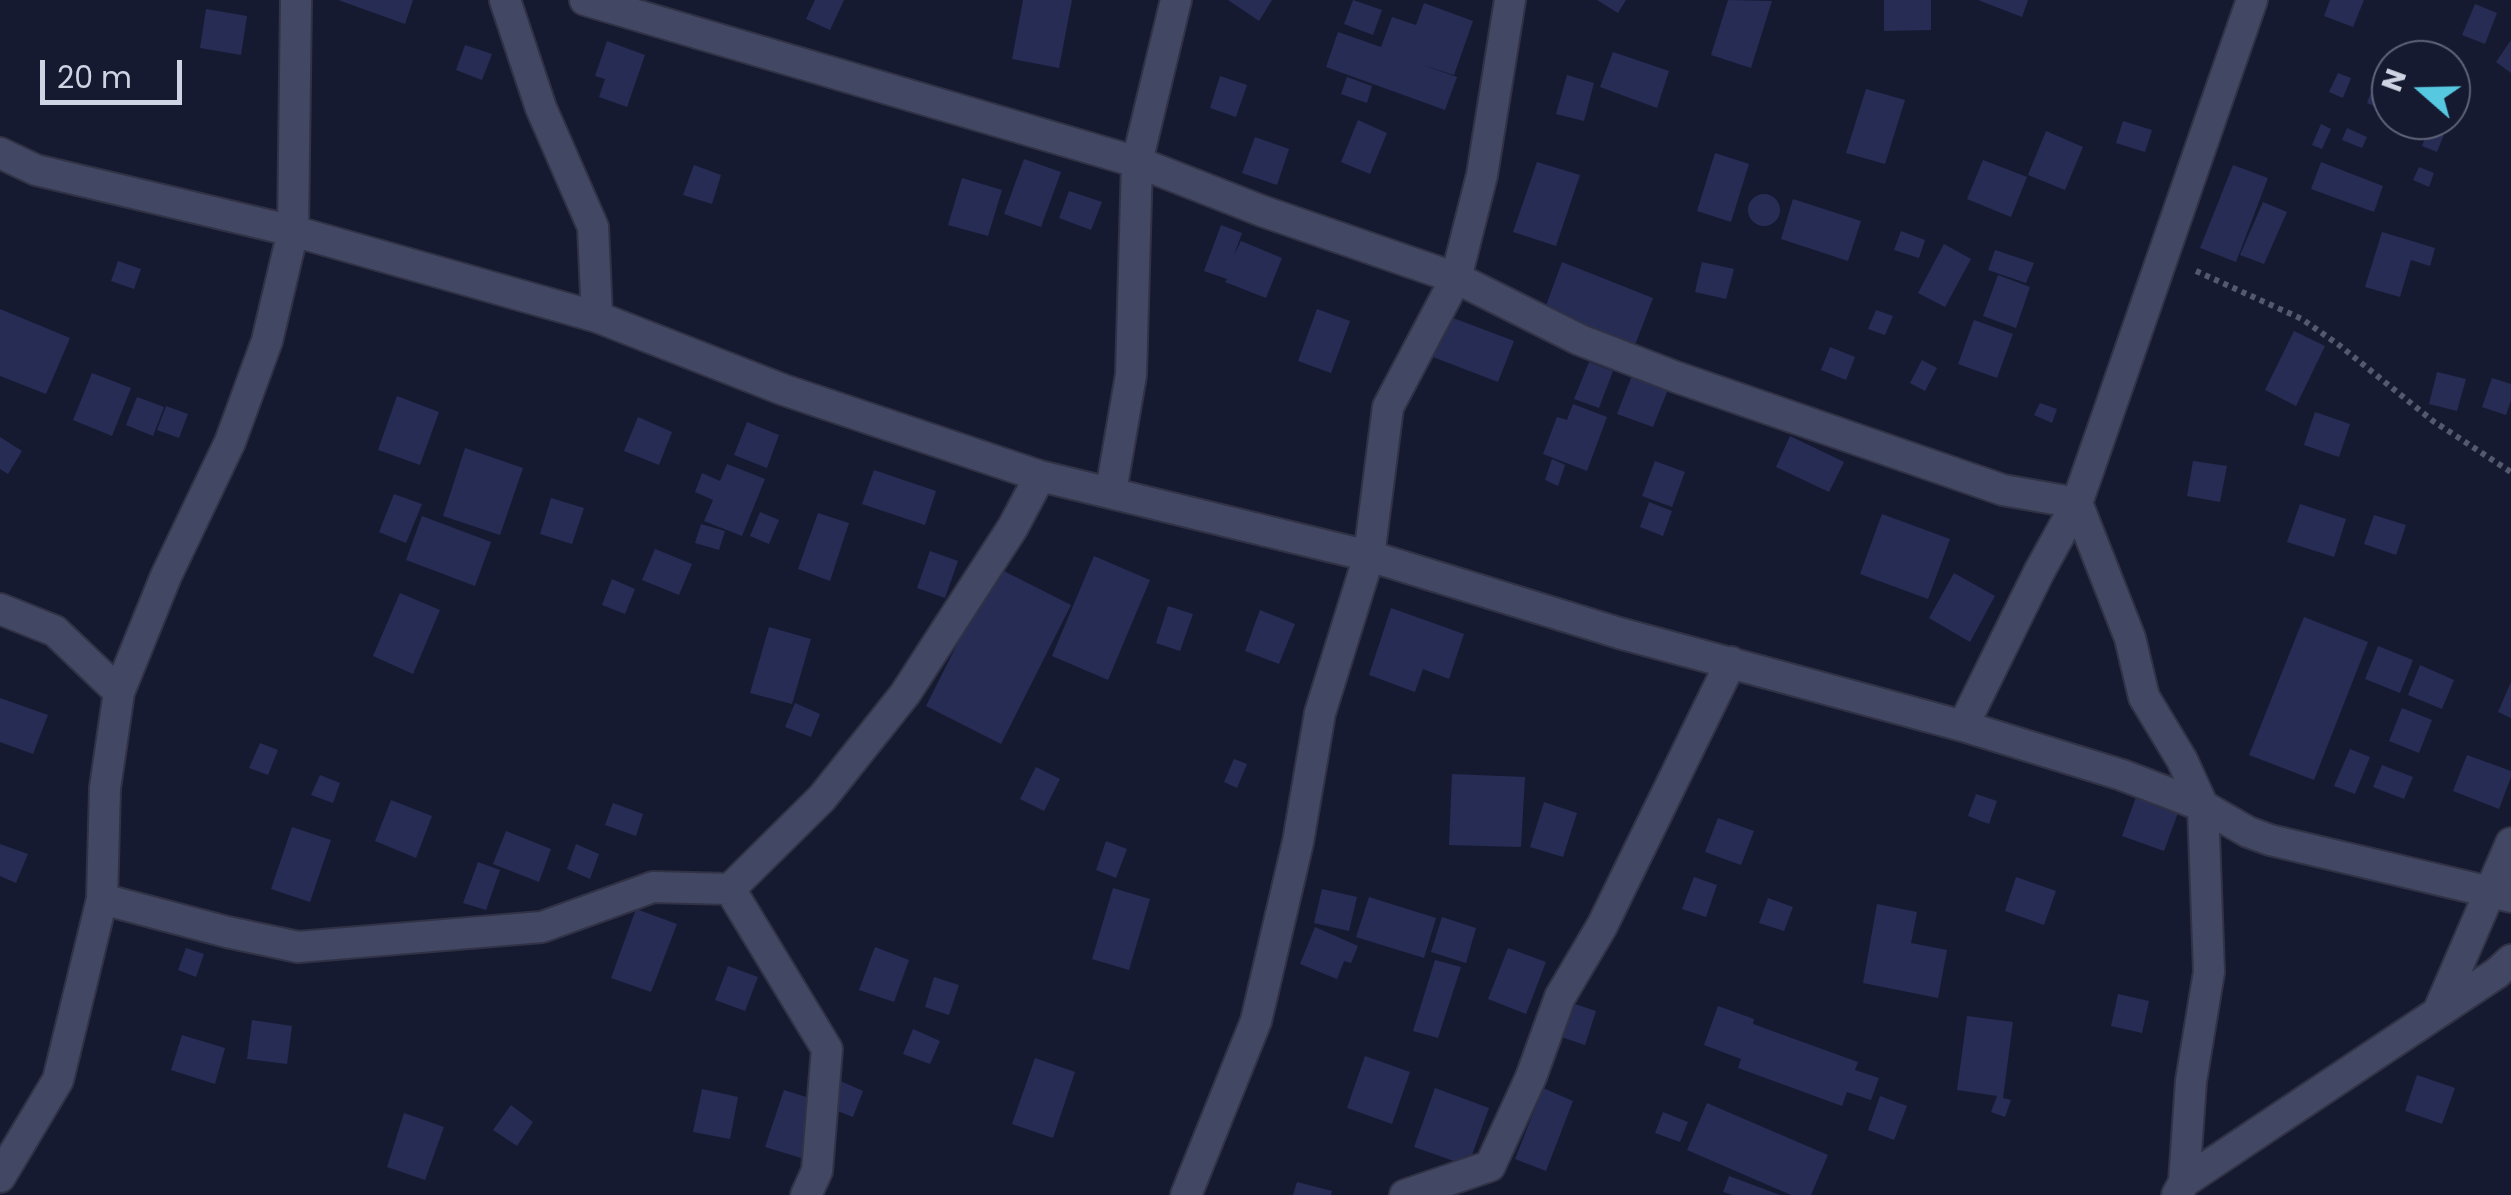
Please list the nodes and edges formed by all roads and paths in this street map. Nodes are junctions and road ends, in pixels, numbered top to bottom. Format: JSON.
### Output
{"nodes":[{"id":1,"x":296,"y":0,"type":"edge"},
{"id":2,"x":505,"y":0,"type":"edge"},
{"id":3,"x":586,"y":0,"type":"edge"},
{"id":4,"x":1176,"y":0,"type":"edge"},
{"id":5,"x":1510,"y":0,"type":"edge"},
{"id":6,"x":2252,"y":0,"type":"edge"},
{"id":7,"x":0,"y":153,"type":"edge"},
{"id":8,"x":1137,"y":162,"type":"junction"},
{"id":9,"x":293,"y":230,"type":"junction"},
{"id":10,"x":2163,"y":256,"type":"junction"},
{"id":11,"x":1456,"y":278,"type":"junction"},
{"id":12,"x":597,"y":317,"type":"junction"},
{"id":13,"x":2511,"y":472,"type":"edge"},
{"id":14,"x":1040,"y":476,"type":"junction"},
{"id":15,"x":1111,"y":491,"type":"junction"},
{"id":16,"x":2077,"y":503,"type":"junction"},
{"id":17,"x":1370,"y":556,"type":"junction"},
{"id":18,"x":0,"y":609,"type":"edge"},
{"id":19,"x":1731,"y":662,"type":"junction"},
{"id":20,"x":120,"y":692,"type":"junction"},
{"id":21,"x":1963,"y":726,"type":"junction"},
{"id":22,"x":2204,"y":806,"type":"junction"},
{"id":23,"x":2511,"y":842,"type":"edge"},
{"id":24,"x":730,"y":889,"type":"junction"},
{"id":25,"x":2500,"y":894,"type":"edge"},
{"id":26,"x":102,"y":899,"type":"junction"},
{"id":27,"x":2511,"y":960,"type":"edge"},
{"id":28,"x":2438,"y":1012,"type":"junction"},
{"id":29,"x":0,"y":1177,"type":"edge"},
{"id":30,"x":2181,"y":1188,"type":"edge"},
{"id":31,"x":806,"y":1195,"type":"edge"},
{"id":32,"x":1186,"y":1195,"type":"edge"},
{"id":33,"x":1404,"y":1195,"type":"edge"}],
"edges":[{"from":1,"to":9,"type":"street"},
{"from":2,"to":12,"type":"street"},
{"from":3,"to":8,"type":"street"},
{"from":4,"to":8,"type":"street"},
{"from":5,"to":11,"type":"street"},
{"from":6,"to":10,"type":"street"},
{"from":7,"to":9,"type":"street"},
{"from":8,"to":11,"type":"street"},
{"from":8,"to":15,"type":"street"},
{"from":9,"to":12,"type":"street"},
{"from":9,"to":20,"type":"street"},
{"from":10,"to":13,"type":"path"},
{"from":10,"to":16,"type":"street"},
{"from":11,"to":16,"type":"street"},
{"from":11,"to":17,"type":"street"},
{"from":12,"to":14,"type":"street"},
{"from":14,"to":15,"type":"street"},
{"from":14,"to":24,"type":"street"},
{"from":15,"to":17,"type":"street"},
{"from":16,"to":21,"type":"street"},
{"from":16,"to":22,"type":"street"},
{"from":17,"to":19,"type":"street"},
{"from":17,"to":32,"type":"street"},
{"from":18,"to":20,"type":"street"},
{"from":19,"to":21,"type":"street"},
{"from":19,"to":33,"type":"street"},
{"from":20,"to":26,"type":"street"},
{"from":21,"to":22,"type":"street"},
{"from":22,"to":25,"type":"street"},
{"from":22,"to":30,"type":"street"},
{"from":23,"to":25,"type":"street"},
{"from":24,"to":26,"type":"street"},
{"from":24,"to":31,"type":"street"},
{"from":25,"to":28,"type":"street"},
{"from":26,"to":29,"type":"street"},
{"from":27,"to":28,"type":"street"},
{"from":28,"to":30,"type":"street"}]}
